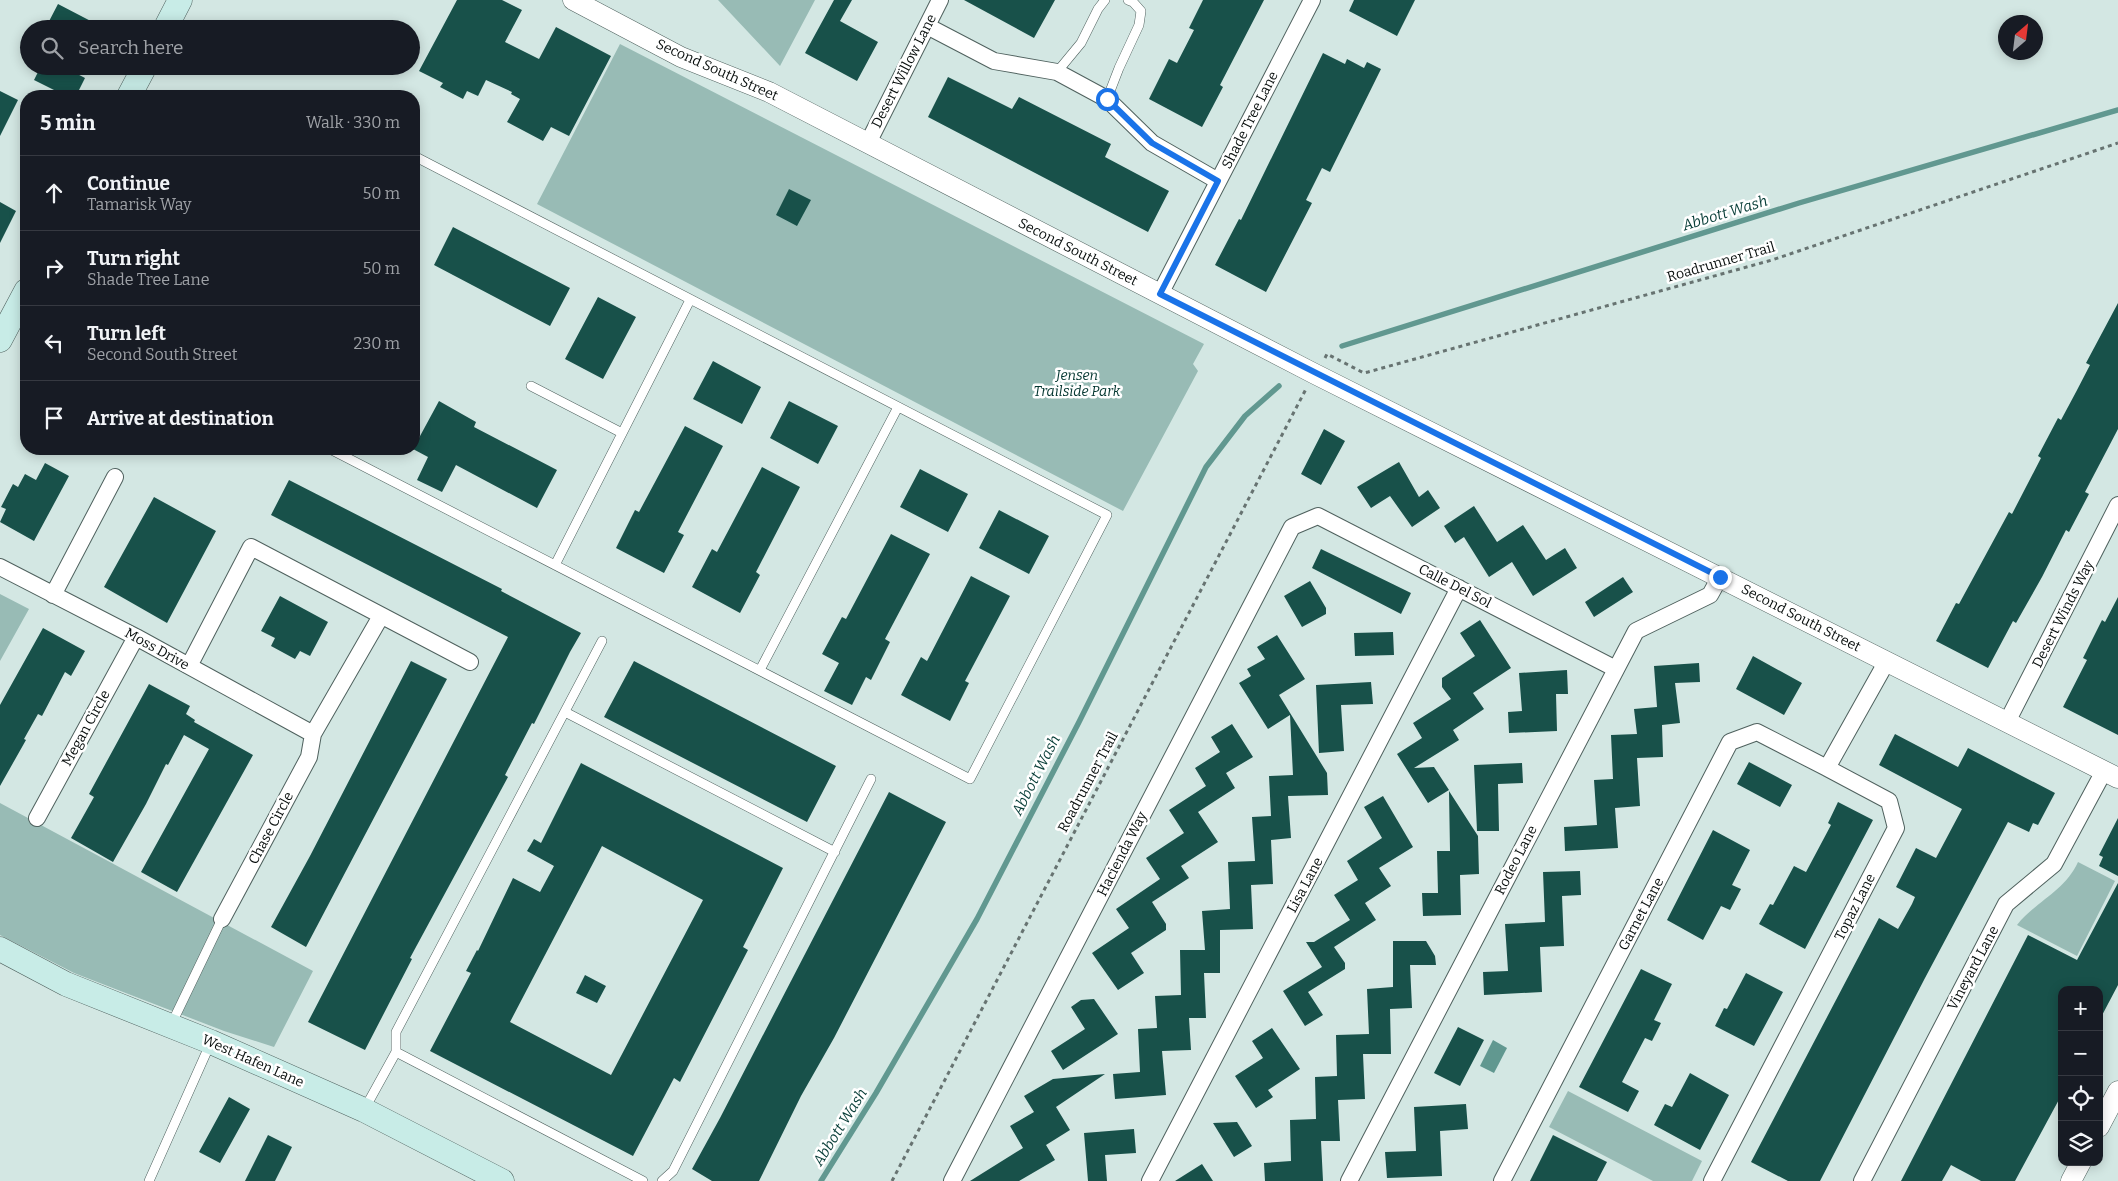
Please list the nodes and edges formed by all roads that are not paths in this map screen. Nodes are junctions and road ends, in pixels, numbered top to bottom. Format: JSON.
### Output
{"nodes":[{"id":1,"x":180,"y":0,"type":"edge"},
{"id":2,"x":573,"y":0,"type":"edge"},
{"id":3,"x":940,"y":0,"type":"edge"},
{"id":4,"x":1105,"y":0,"type":"edge"},
{"id":5,"x":1128,"y":0,"type":"edge"},
{"id":6,"x":1312,"y":0,"type":"edge"},
{"id":7,"x":169,"y":20,"type":"edge"},
{"id":8,"x":927,"y":26,"type":"junction"},
{"id":9,"x":1058,"y":72,"type":"junction"},
{"id":10,"x":140,"y":75,"type":"edge"},
{"id":11,"x":132,"y":90,"type":"edge"},
{"id":12,"x":1107,"y":99,"type":"junction"},
{"id":13,"x":868,"y":143,"type":"junction"},
{"id":14,"x":420,"y":159,"type":"edge"},
{"id":15,"x":1218,"y":181,"type":"junction"},
{"id":16,"x":1160,"y":294,"type":"junction"},
{"id":17,"x":20,"y":300,"type":"edge"},
{"id":18,"x":690,"y":300,"type":"junction"},
{"id":19,"x":4,"y":325,"type":"edge"},
{"id":20,"x":531,"y":386,"type":"dead end"},
{"id":21,"x":898,"y":408,"type":"junction"},
{"id":22,"x":622,"y":433,"type":"junction"},
{"id":23,"x":342,"y":455,"type":"edge"},
{"id":24,"x":115,"y":477,"type":"dead end"},
{"id":25,"x":2118,"y":505,"type":"edge"},
{"id":26,"x":1292,"y":527,"type":"joint"},
{"id":27,"x":555,"y":565,"type":"junction"},
{"id":28,"x":0,"y":567,"type":"edge"},
{"id":29,"x":1720,"y":577,"type":"junction"},
{"id":30,"x":1459,"y":588,"type":"junction"},
{"id":31,"x":53,"y":595,"type":"junction"},
{"id":32,"x":381,"y":616,"type":"junction"},
{"id":33,"x":136,"y":637,"type":"junction"},
{"id":34,"x":602,"y":641,"type":"dead end"},
{"id":35,"x":1887,"y":661,"type":"junction"},
{"id":36,"x":470,"y":662,"type":"dead end"},
{"id":37,"x":189,"y":666,"type":"junction"},
{"id":38,"x":1616,"y":669,"type":"junction"},
{"id":39,"x":760,"y":670,"type":"junction"},
{"id":40,"x":564,"y":712,"type":"junction"},
{"id":41,"x":2007,"y":722,"type":"junction"},
{"id":42,"x":313,"y":734,"type":"junction"},
{"id":43,"x":1827,"y":768,"type":"junction"},
{"id":44,"x":2111,"y":775,"type":"edge"},
{"id":45,"x":871,"y":779,"type":"dead end"},
{"id":46,"x":37,"y":818,"type":"dead end"},
{"id":47,"x":835,"y":852,"type":"junction"},
{"id":48,"x":222,"y":919,"type":"joint"},
{"id":49,"x":0,"y":949,"type":"edge"},
{"id":50,"x":171,"y":1026,"type":"junction"},
{"id":51,"x":211,"y":1042,"type":"junction"},
{"id":52,"x":396,"y":1052,"type":"junction"},
{"id":53,"x":2118,"y":1091,"type":"edge"},
{"id":54,"x":364,"y":1110,"type":"junction"},
{"id":55,"x":2102,"y":1121,"type":"edge"},
{"id":56,"x":2079,"y":1166,"type":"edge"},
{"id":57,"x":149,"y":1181,"type":"edge"},
{"id":58,"x":502,"y":1181,"type":"edge"},
{"id":59,"x":643,"y":1181,"type":"edge"},
{"id":60,"x":662,"y":1181,"type":"edge"},
{"id":61,"x":952,"y":1181,"type":"edge"},
{"id":62,"x":1150,"y":1181,"type":"edge"},
{"id":63,"x":1349,"y":1181,"type":"edge"},
{"id":64,"x":1502,"y":1181,"type":"edge"},
{"id":65,"x":1712,"y":1181,"type":"edge"},
{"id":66,"x":1862,"y":1181,"type":"edge"},
{"id":67,"x":2071,"y":1181,"type":"edge"}],
"edges":[{"from":1,"to":7,"type":"main road"},
{"from":2,"to":13,"type":"street","name":"Second South Street"},
{"from":3,"to":8,"type":"street","name":"Desert Willow Lane"},
{"from":4,"to":9,"type":"lane"},
{"from":5,"to":12,"type":"lane"},
{"from":6,"to":15,"type":"street","name":"Shade Tree Lane"},
{"from":8,"to":9,"type":"street"},
{"from":8,"to":13,"type":"street","name":"Desert Willow Lane"},
{"from":9,"to":12,"type":"street"},
{"from":10,"to":11,"type":"main road"},
{"from":12,"to":15,"type":"street"},
{"from":13,"to":16,"type":"street","name":"Second South Street"},
{"from":14,"to":18,"type":"lane"},
{"from":15,"to":16,"type":"street","name":"Shade Tree Lane"},
{"from":16,"to":29,"type":"street","name":"Second South Street"},
{"from":17,"to":19,"type":"main road"},
{"from":18,"to":21,"type":"lane"},
{"from":18,"to":22,"type":"lane"},
{"from":20,"to":22,"type":"lane"},
{"from":21,"to":39,"type":"lane"},
{"from":21,"to":39,"type":"lane"},
{"from":22,"to":27,"type":"lane"},
{"from":23,"to":27,"type":"lane"},
{"from":24,"to":31,"type":"street"},
{"from":25,"to":41,"type":"street","name":"Desert Winds Way"},
{"from":26,"to":30,"type":"street","name":"Calle Del Sol"},
{"from":26,"to":61,"type":"street","name":"Hacienda Way"},
{"from":27,"to":39,"type":"lane"},
{"from":28,"to":31,"type":"street","name":"Moss Drive"},
{"from":29,"to":35,"type":"street","name":"Second South Street"},
{"from":29,"to":38,"type":"street","name":"Rodeo Lane"},
{"from":30,"to":38,"type":"street","name":"Calle Del Sol"},
{"from":30,"to":62,"type":"street","name":"Lisa Lane"},
{"from":31,"to":33,"type":"street","name":"Moss Drive"},
{"from":32,"to":36,"type":"street"},
{"from":32,"to":37,"type":"street"},
{"from":32,"to":42,"type":"street","name":"Chase Circle"},
{"from":33,"to":37,"type":"street","name":"Moss Drive"},
{"from":33,"to":46,"type":"street","name":"Megan Circle"},
{"from":34,"to":40,"type":"lane"},
{"from":35,"to":41,"type":"street","name":"Second South Street"},
{"from":35,"to":43,"type":"street"},
{"from":37,"to":42,"type":"street","name":"Moss Drive"},
{"from":38,"to":63,"type":"street","name":"Rodeo Lane"},
{"from":40,"to":47,"type":"lane"},
{"from":40,"to":52,"type":"lane"},
{"from":41,"to":44,"type":"street","name":"Second South Street"},
{"from":42,"to":48,"type":"street","name":"Chase Circle"},
{"from":43,"to":64,"type":"street","name":"Garnet Lane"},
{"from":43,"to":65,"type":"street","name":"Topaz Lane"},
{"from":44,"to":66,"type":"street","name":"Vineyard Lane"},
{"from":45,"to":47,"type":"lane"},
{"from":47,"to":60,"type":"lane"},
{"from":48,"to":50,"type":"lane"},
{"from":49,"to":50,"type":"main road","name":"West Hafen Lane"},
{"from":50,"to":51,"type":"main road","name":"West Hafen Lane"},
{"from":51,"to":54,"type":"main road","name":"West Hafen Lane"},
{"from":51,"to":57,"type":"lane"},
{"from":52,"to":54,"type":"lane"},
{"from":52,"to":59,"type":"lane"},
{"from":53,"to":55,"type":"street"},
{"from":54,"to":58,"type":"main road","name":"West Hafen Lane"},
{"from":56,"to":67,"type":"street"}]}
